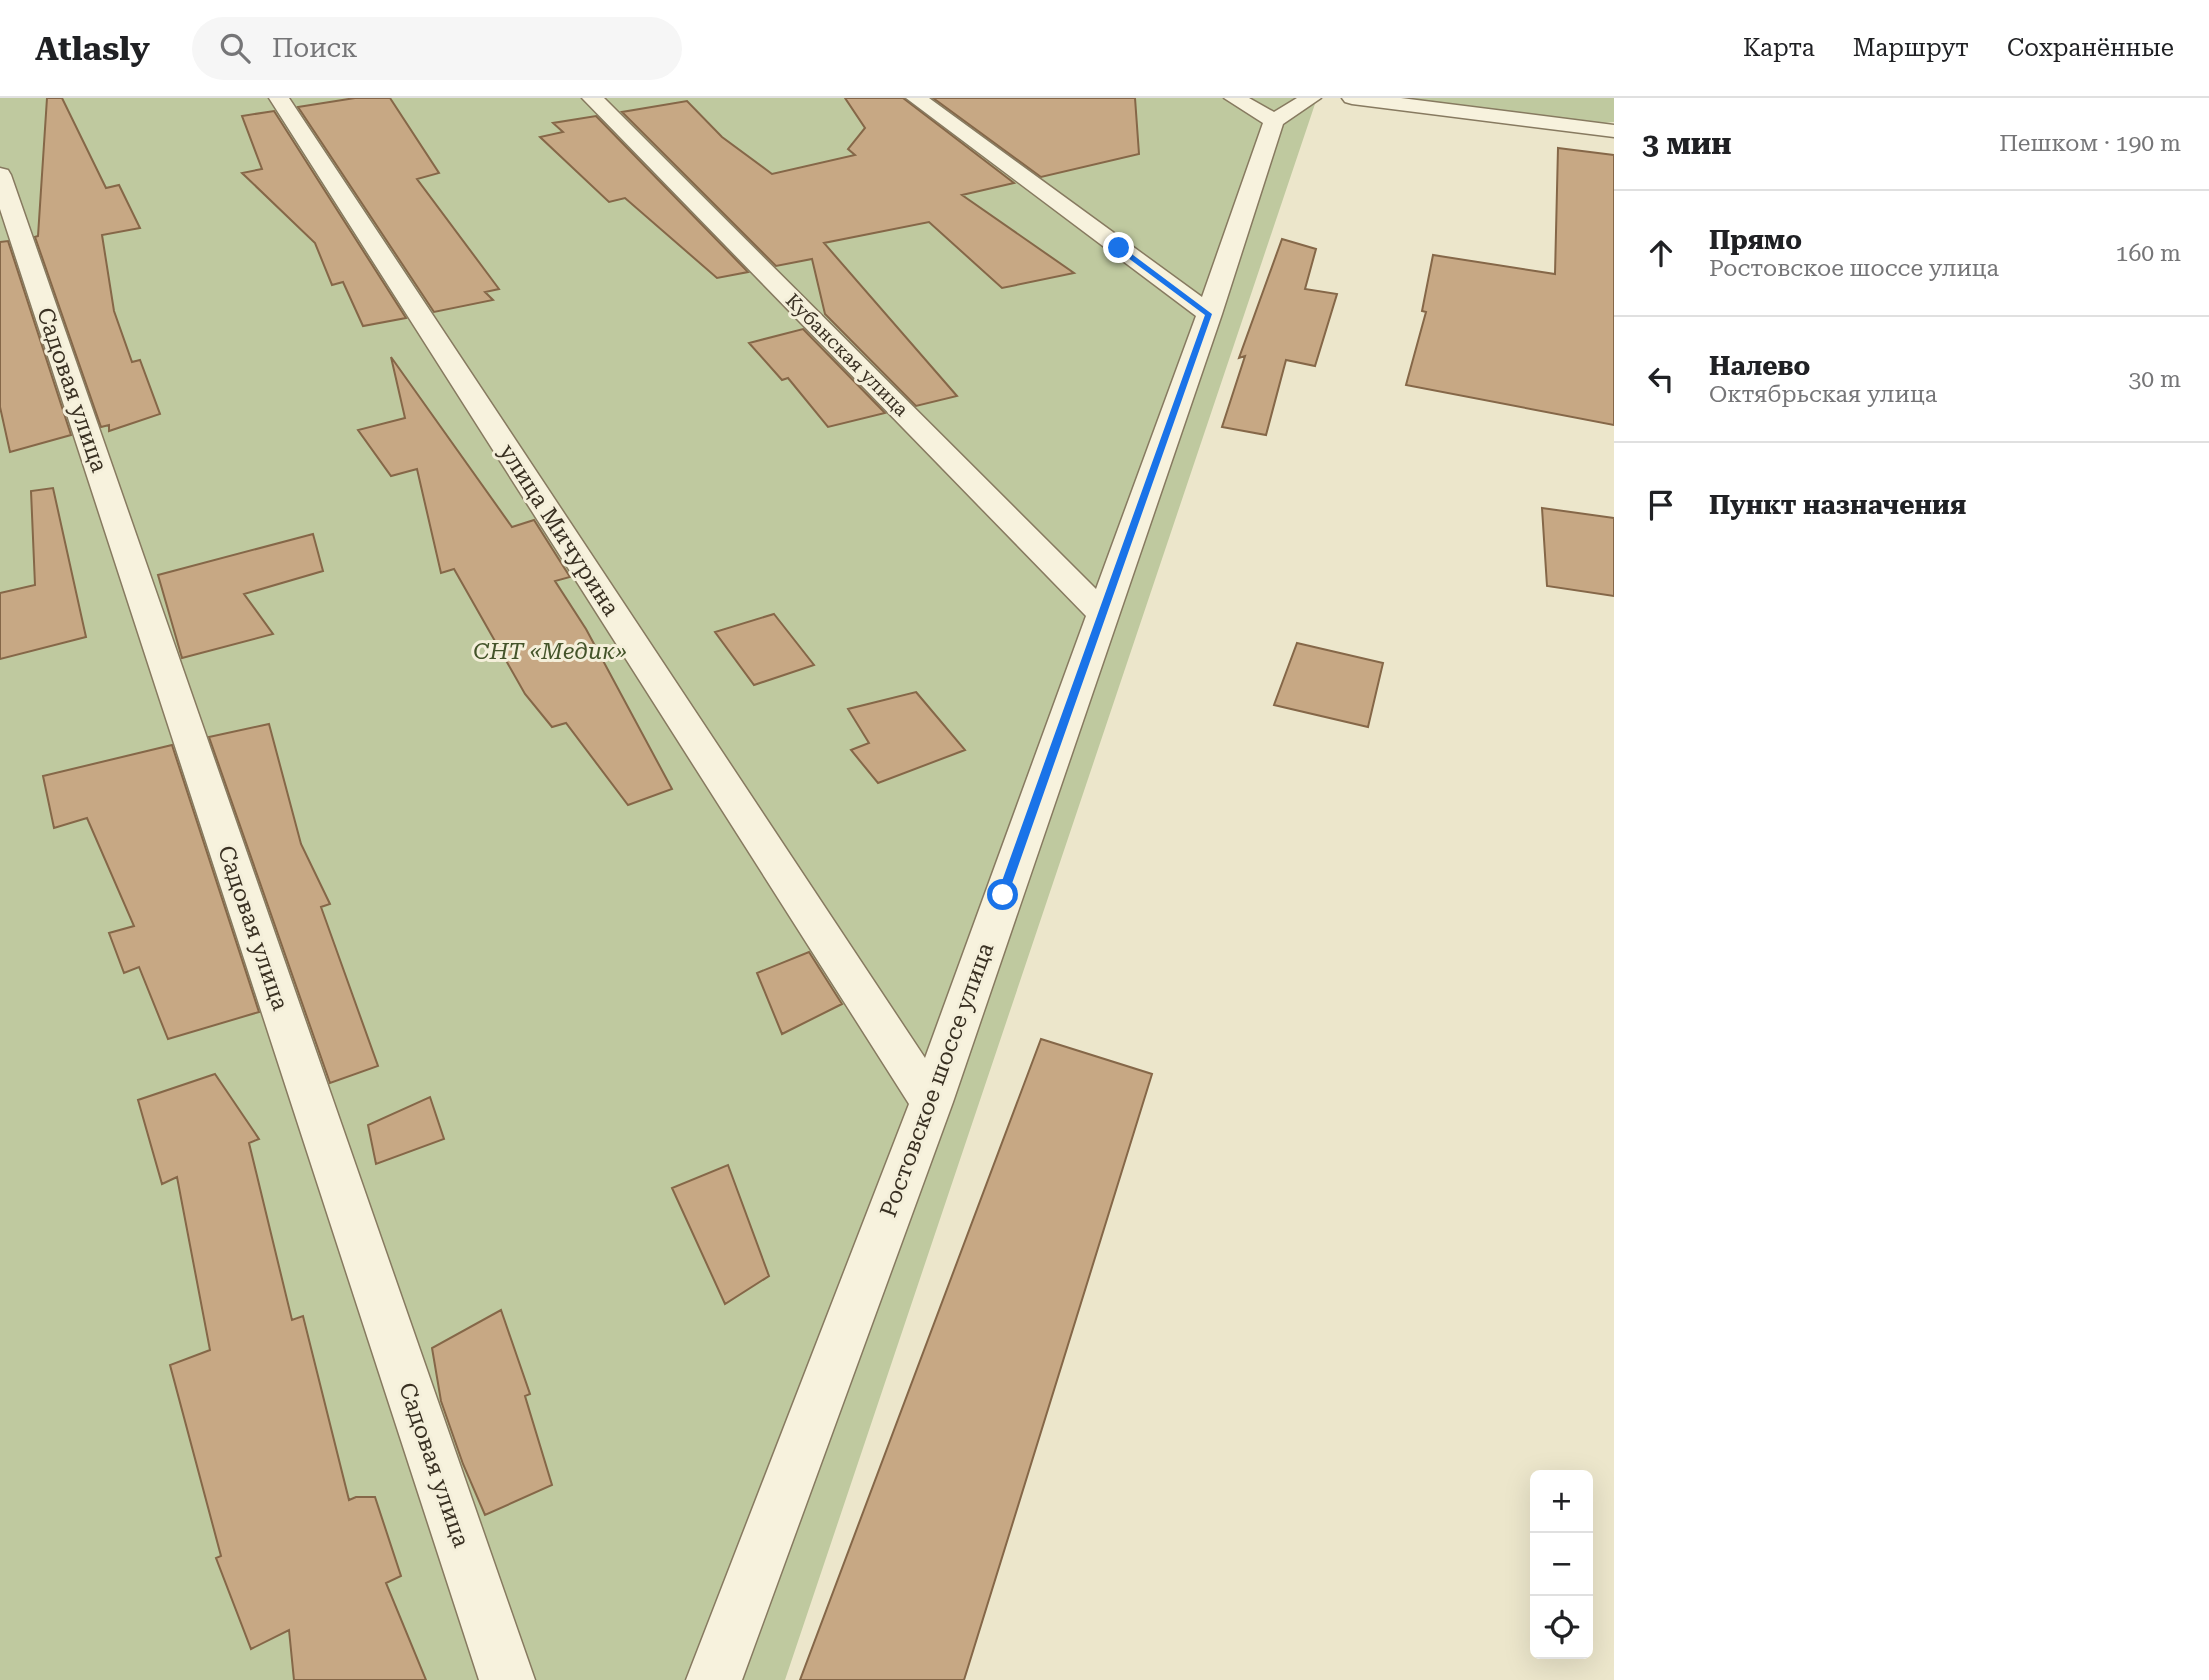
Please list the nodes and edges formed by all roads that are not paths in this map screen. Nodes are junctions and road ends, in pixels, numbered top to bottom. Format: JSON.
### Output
{"nodes":[{"id":1,"x":279,"y":98,"type":"edge"},
{"id":2,"x":592,"y":98,"type":"edge"},
{"id":3,"x":916,"y":98,"type":"edge"},
{"id":4,"x":1234,"y":98,"type":"edge"},
{"id":5,"x":1311,"y":98,"type":"edge"},
{"id":6,"x":1352,"y":98,"type":"edge"},
{"id":7,"x":1273,"y":121,"type":"junction"},
{"id":8,"x":1614,"y":131,"type":"edge"},
{"id":9,"x":0,"y":175,"type":"edge"},
{"id":10,"x":1209,"y":314,"type":"junction"},
{"id":11,"x":1101,"y":612,"type":"junction"},
{"id":12,"x":931,"y":1102,"type":"junction"},
{"id":13,"x":507,"y":1680,"type":"edge"},
{"id":14,"x":713,"y":1680,"type":"edge"}],
"edges":[{"from":1,"to":12,"type":"street","name":"улица Мичурина"},
{"from":2,"to":11,"type":"street","name":"Кубанская улица"},
{"from":3,"to":10,"type":"street"},
{"from":4,"to":7,"type":"street"},
{"from":5,"to":7,"type":"street"},
{"from":6,"to":8,"type":"street"},
{"from":7,"to":10,"type":"street","name":"Ростовское шоссе улица"},
{"from":9,"to":13,"type":"street","name":"Садовая улица"},
{"from":10,"to":11,"type":"street","name":"Ростовское шоссе улица"},
{"from":11,"to":12,"type":"street","name":"Ростовское шоссе улица"},
{"from":12,"to":14,"type":"street","name":"Ростовское шоссе улица"}]}
